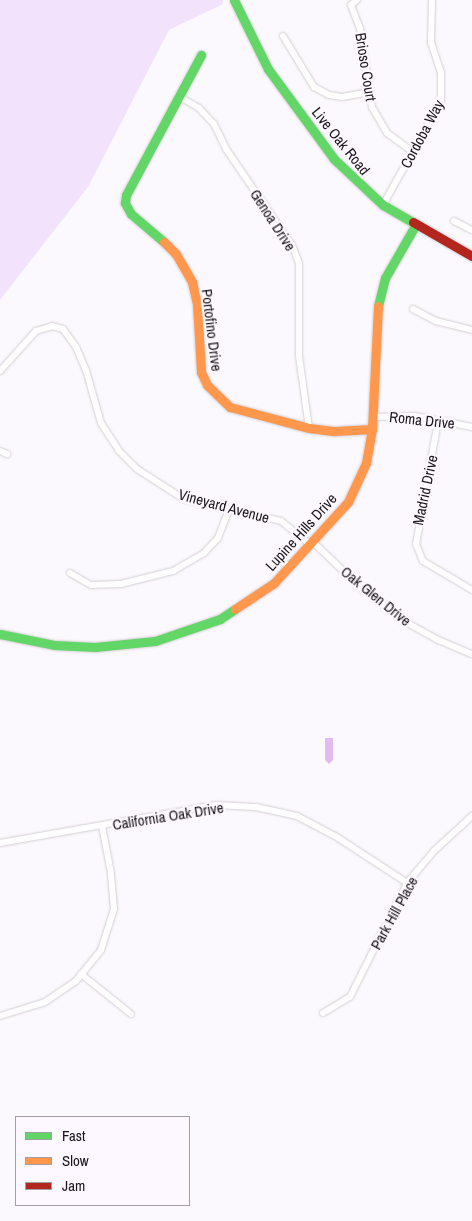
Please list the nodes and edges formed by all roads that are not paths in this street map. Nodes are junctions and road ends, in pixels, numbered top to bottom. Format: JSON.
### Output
{"nodes":[{"id":1,"x":234,"y":0,"type":"edge"},
{"id":2,"x":356,"y":0,"type":"edge"},
{"id":3,"x":432,"y":0,"type":"edge"},
{"id":4,"x":283,"y":36,"type":"dead end"},
{"id":5,"x":201,"y":56,"type":"dead end"},
{"id":6,"x":371,"y":92,"type":"junction"},
{"id":7,"x":180,"y":97,"type":"junction"},
{"id":8,"x":413,"y":152,"type":"junction"},
{"id":9,"x":383,"y":205,"type":"junction"},
{"id":10,"x":454,"y":221,"type":"dead end"},
{"id":11,"x":416,"y":224,"type":"junction"},
{"id":12,"x":472,"y":230,"type":"edge"},
{"id":13,"x":472,"y":256,"type":"edge"},
{"id":14,"x":413,"y":309,"type":"dead end"},
{"id":15,"x":472,"y":330,"type":"edge"},
{"id":16,"x":0,"y":370,"type":"edge"},
{"id":17,"x":372,"y":417,"type":"junction"},
{"id":18,"x":438,"y":420,"type":"junction"},
{"id":19,"x":472,"y":426,"type":"edge"},
{"id":20,"x":309,"y":428,"type":"junction"},
{"id":21,"x":372,"y":429,"type":"junction"},
{"id":22,"x":0,"y":451,"type":"edge"},
{"id":23,"x":7,"y":454,"type":"dead end"},
{"id":24,"x":228,"y":510,"type":"junction"},
{"id":25,"x":313,"y":544,"type":"junction"},
{"id":26,"x":70,"y":573,"type":"dead end"},
{"id":27,"x":472,"y":590,"type":"edge"},
{"id":28,"x":0,"y":634,"type":"edge"},
{"id":29,"x":472,"y":654,"type":"edge"},
{"id":30,"x":472,"y":816,"type":"edge"},
{"id":31,"x":102,"y":826,"type":"junction"},
{"id":32,"x":0,"y":843,"type":"edge"},
{"id":33,"x":407,"y":883,"type":"junction"},
{"id":34,"x":81,"y":974,"type":"junction"},
{"id":35,"x":324,"y":1013,"type":"dead end"},
{"id":36,"x":131,"y":1014,"type":"dead end"},
{"id":37,"x":0,"y":1016,"type":"edge"}],
"edges":[{"from":1,"to":9,"type":"street","name":"Live Oak Road"},
{"from":2,"to":6,"type":"street","name":"Brioso Court"},
{"from":3,"to":8,"type":"street","name":"Cordoba Way"},
{"from":4,"to":6,"type":"street"},
{"from":5,"to":7,"type":"street","name":"Portofino Drive"},
{"from":6,"to":8,"type":"street","name":"Brioso Court"},
{"from":7,"to":20,"type":"street","name":"Genoa Drive"},
{"from":7,"to":20,"type":"street","name":"Portofino Drive"},
{"from":8,"to":9,"type":"street","name":"Cordoba Way"},
{"from":9,"to":11,"type":"street","name":"Live Oak Road"},
{"from":10,"to":12,"type":"street"},
{"from":11,"to":13,"type":"street","name":"Live Oak Road"},
{"from":11,"to":17,"type":"street","name":"Lupine Hills Drive"},
{"from":14,"to":15,"type":"street"},
{"from":16,"to":24,"type":"street","name":"Vineyard Avenue"},
{"from":17,"to":18,"type":"street","name":"Roma Drive"},
{"from":17,"to":21,"type":"street","name":"Lupine Hills Drive"},
{"from":18,"to":19,"type":"street","name":"Roma Drive"},
{"from":18,"to":27,"type":"street","name":"Madrid Drive"},
{"from":20,"to":21,"type":"street","name":"Portofino Drive"},
{"from":21,"to":25,"type":"street","name":"Lupine Hills Drive"},
{"from":22,"to":23,"type":"street"},
{"from":24,"to":25,"type":"street","name":"Vineyard Avenue"},
{"from":24,"to":26,"type":"street"},
{"from":25,"to":28,"type":"street","name":"Lupine Hills Drive"},
{"from":25,"to":29,"type":"street","name":"Oak Glen Drive"},
{"from":30,"to":33,"type":"street","name":"Park Hill Place"},
{"from":31,"to":32,"type":"street","name":"California Oak Drive"},
{"from":31,"to":33,"type":"street","name":"California Oak Drive"},
{"from":31,"to":34,"type":"street"},
{"from":33,"to":35,"type":"street","name":"Park Hill Place"},
{"from":34,"to":36,"type":"street"},
{"from":34,"to":37,"type":"street"}]}
